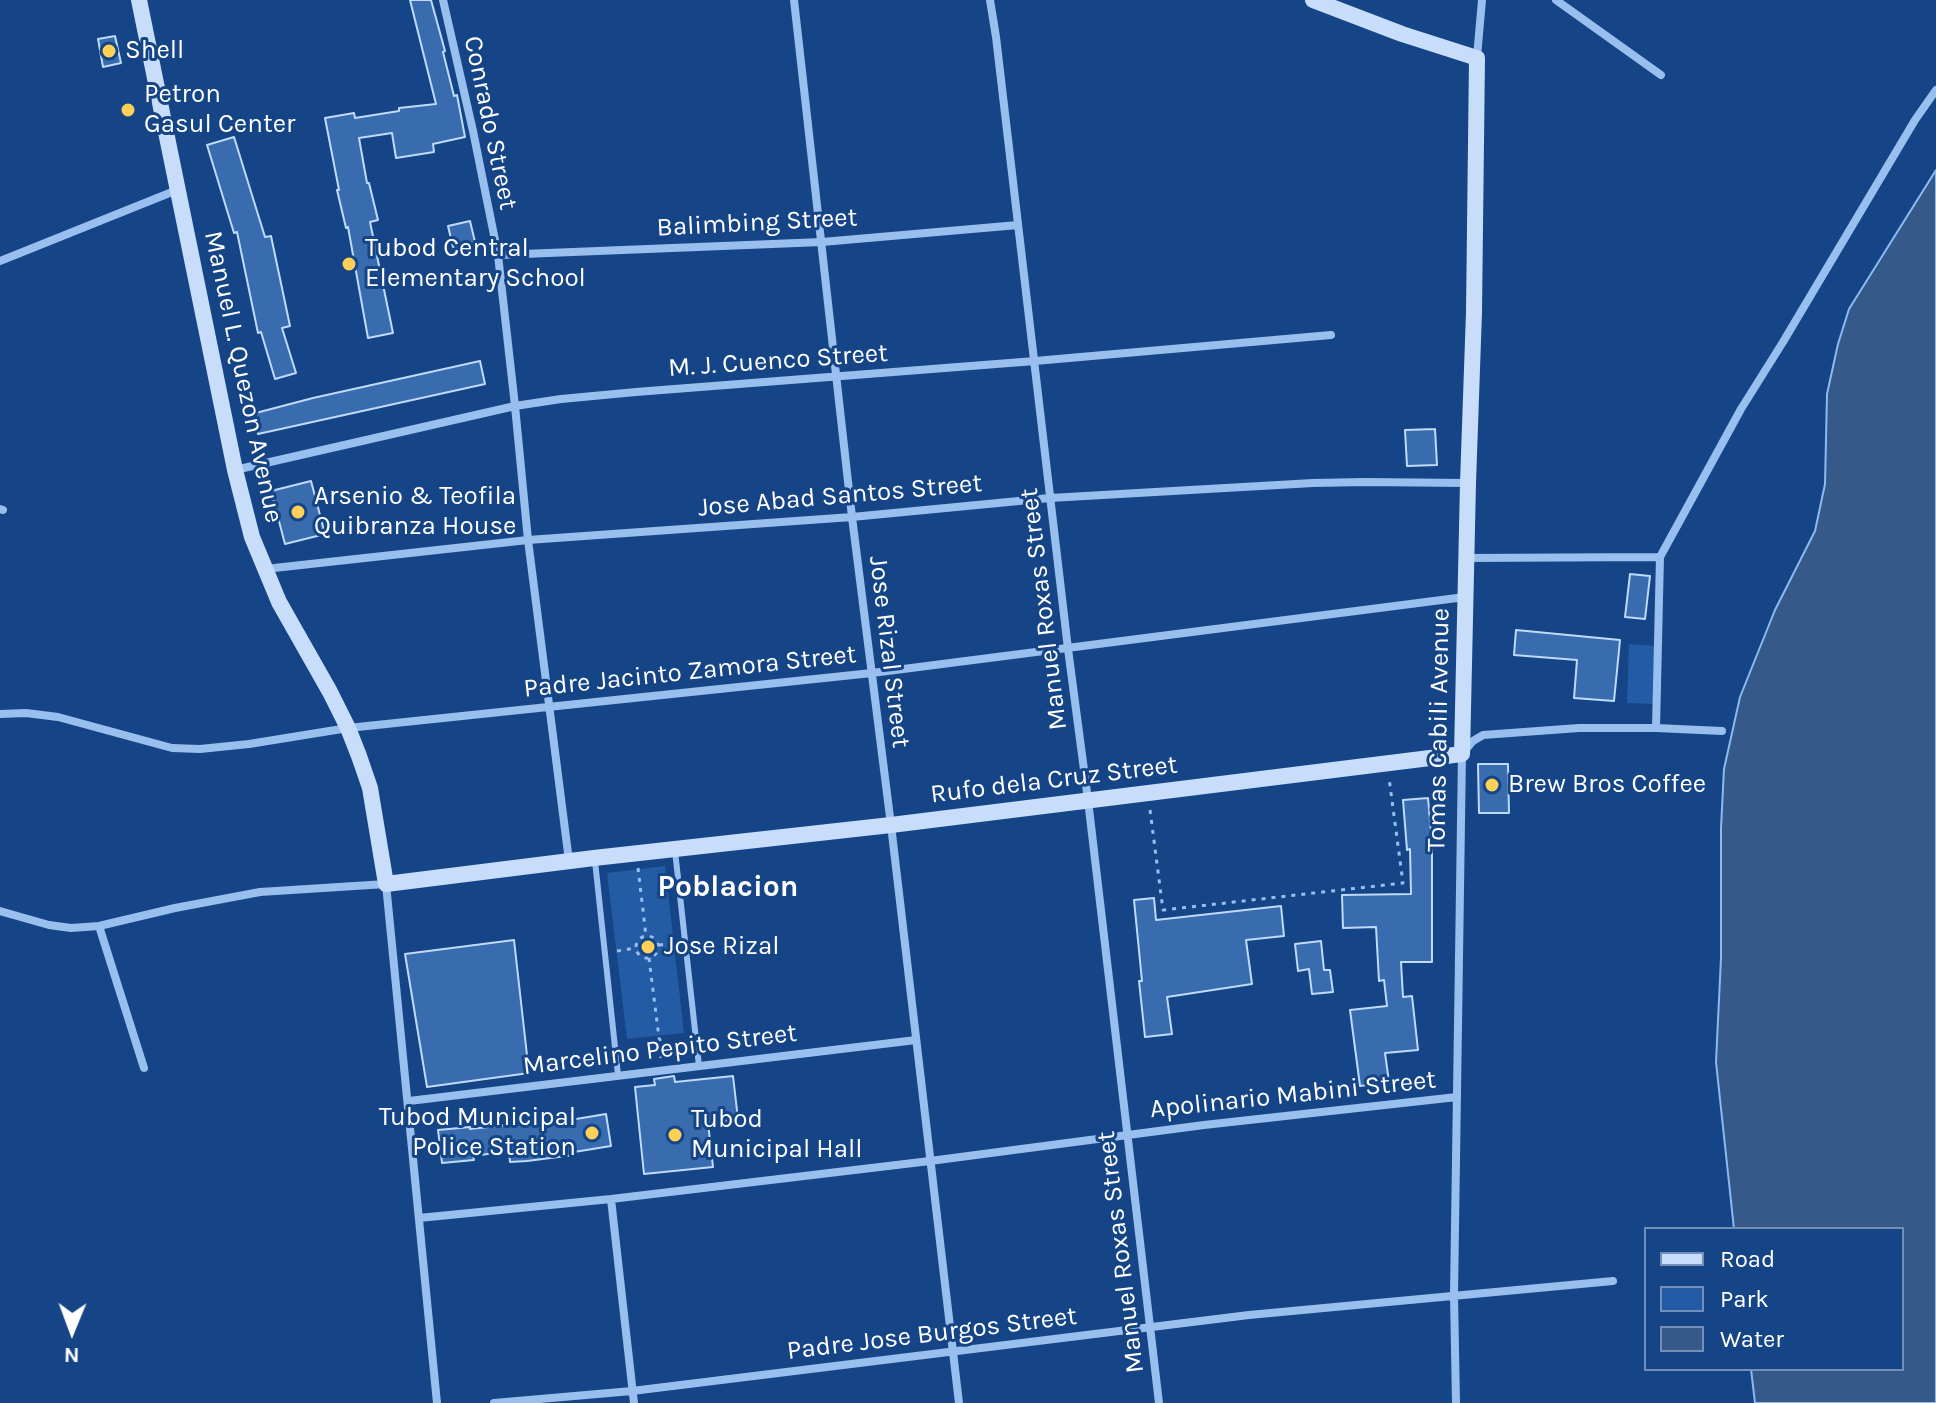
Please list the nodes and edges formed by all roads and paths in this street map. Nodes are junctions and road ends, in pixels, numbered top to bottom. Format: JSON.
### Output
{"nodes":[{"id":1,"x":139,"y":0,"type":"edge"},
{"id":2,"x":443,"y":0,"type":"edge"},
{"id":3,"x":794,"y":0,"type":"edge"},
{"id":4,"x":990,"y":0,"type":"edge"},
{"id":5,"x":1313,"y":0,"type":"edge"},
{"id":6,"x":1482,"y":0,"type":"edge"},
{"id":7,"x":1556,"y":0,"type":"edge"},
{"id":8,"x":1477,"y":58,"type":"junction"},
{"id":9,"x":1661,"y":75,"type":"dead end"},
{"id":10,"x":1936,"y":90,"type":"edge"},
{"id":11,"x":179,"y":190,"type":"junction"},
{"id":12,"x":1018,"y":225,"type":"junction"},
{"id":13,"x":822,"y":242,"type":"junction"},
{"id":14,"x":498,"y":255,"type":"junction"},
{"id":15,"x":0,"y":261,"type":"edge"},
{"id":16,"x":1331,"y":335,"type":"dead end"},
{"id":17,"x":1035,"y":361,"type":"junction"},
{"id":18,"x":836,"y":378,"type":"junction"},
{"id":19,"x":515,"y":406,"type":"junction"},
{"id":20,"x":235,"y":470,"type":"junction"},
{"id":21,"x":1468,"y":483,"type":"junction"},
{"id":22,"x":1050,"y":498,"type":"junction"},
{"id":23,"x":852,"y":517,"type":"junction"},
{"id":24,"x":528,"y":540,"type":"junction"},
{"id":25,"x":1660,"y":557,"type":"junction"},
{"id":26,"x":1466,"y":558,"type":"junction"},
{"id":27,"x":264,"y":569,"type":"junction"},
{"id":28,"x":1465,"y":597,"type":"junction"},
{"id":29,"x":1068,"y":649,"type":"junction"},
{"id":30,"x":872,"y":673,"type":"junction"},
{"id":31,"x":549,"y":707,"type":"junction"},
{"id":32,"x":0,"y":714,"type":"edge"},
{"id":33,"x":348,"y":728,"type":"junction"},
{"id":34,"x":1656,"y":728,"type":"junction"},
{"id":35,"x":1722,"y":731,"type":"dead end"},
{"id":36,"x":1462,"y":754,"type":"junction"},
{"id":37,"x":1387,"y":763,"type":"junction"},
{"id":38,"x":1147,"y":792,"type":"junction"},
{"id":39,"x":1088,"y":800,"type":"junction"},
{"id":40,"x":891,"y":825,"type":"junction"},
{"id":41,"x":675,"y":849,"type":"junction"},
{"id":42,"x":636,"y":853,"type":"junction"},
{"id":43,"x":594,"y":858,"type":"junction"},
{"id":44,"x":569,"y":861,"type":"junction"},
{"id":45,"x":386,"y":884,"type":"junction"},
{"id":46,"x":0,"y":911,"type":"edge"},
{"id":47,"x":99,"y":926,"type":"junction"},
{"id":48,"x":646,"y":936,"type":"junction"},
{"id":49,"x":685,"y":942,"type":"junction"},
{"id":50,"x":659,"y":945,"type":"junction"},
{"id":51,"x":636,"y":948,"type":"junction"},
{"id":52,"x":605,"y":952,"type":"junction"},
{"id":53,"x":649,"y":958,"type":"junction"},
{"id":54,"x":916,"y":1040,"type":"junction"},
{"id":55,"x":699,"y":1066,"type":"junction"},
{"id":56,"x":144,"y":1068,"type":"dead end"},
{"id":57,"x":663,"y":1070,"type":"junction"},
{"id":58,"x":618,"y":1075,"type":"junction"},
{"id":59,"x":1457,"y":1097,"type":"junction"},
{"id":60,"x":409,"y":1101,"type":"junction"},
{"id":61,"x":1127,"y":1134,"type":"junction"},
{"id":62,"x":930,"y":1161,"type":"junction"},
{"id":63,"x":611,"y":1199,"type":"junction"},
{"id":64,"x":419,"y":1218,"type":"junction"},
{"id":65,"x":1613,"y":1281,"type":"dead end"},
{"id":66,"x":1454,"y":1295,"type":"junction"},
{"id":67,"x":1150,"y":1328,"type":"junction"},
{"id":68,"x":952,"y":1352,"type":"junction"},
{"id":69,"x":632,"y":1391,"type":"junction"},
{"id":70,"x":437,"y":1403,"type":"edge"},
{"id":71,"x":494,"y":1403,"type":"edge"},
{"id":72,"x":634,"y":1403,"type":"edge"},
{"id":73,"x":959,"y":1403,"type":"edge"},
{"id":74,"x":1159,"y":1403,"type":"edge"},
{"id":75,"x":1456,"y":1403,"type":"edge"}],
"edges":[{"from":1,"to":11,"type":"street","name":"Manuel L. Quezon Avenue"},
{"from":2,"to":14,"type":"street","name":"Conrado Street"},
{"from":3,"to":13,"type":"street","name":"Jose Rizal Street"},
{"from":4,"to":12,"type":"street","name":"Manuel Roxas Street"},
{"from":5,"to":8,"type":"street"},
{"from":6,"to":8,"type":"street"},
{"from":7,"to":9,"type":"street"},
{"from":8,"to":21,"type":"street","name":"Tomas Cabili Avenue"},
{"from":10,"to":25,"type":"street"},
{"from":11,"to":15,"type":"street"},
{"from":11,"to":20,"type":"street","name":"Manuel L. Quezon Avenue"},
{"from":12,"to":13,"type":"street","name":"Balimbing Street"},
{"from":12,"to":17,"type":"street","name":"Manuel Roxas Street"},
{"from":13,"to":14,"type":"street","name":"Balimbing Street"},
{"from":13,"to":18,"type":"street","name":"Jose Rizal Street"},
{"from":14,"to":19,"type":"street","name":"Conrado Street"},
{"from":16,"to":17,"type":"street","name":"M. J. Cuenco Street"},
{"from":17,"to":18,"type":"street","name":"M. J. Cuenco Street"},
{"from":17,"to":22,"type":"street","name":"Manuel Roxas Street"},
{"from":18,"to":19,"type":"street","name":"M. J. Cuenco Street"},
{"from":18,"to":23,"type":"street","name":"Jose Rizal Street"},
{"from":19,"to":20,"type":"street","name":"M. J. Cuenco Street"},
{"from":19,"to":24,"type":"street","name":"Conrado Street"},
{"from":20,"to":27,"type":"street","name":"Manuel L. Quezon Avenue"},
{"from":21,"to":22,"type":"street","name":"Jose Abad Santos Street"},
{"from":21,"to":26,"type":"street","name":"Tomas Cabili Avenue"},
{"from":22,"to":23,"type":"street","name":"Jose Abad Santos Street"},
{"from":22,"to":29,"type":"street","name":"Manuel Roxas Street"},
{"from":23,"to":24,"type":"street","name":"Jose Abad Santos Street"},
{"from":23,"to":30,"type":"street","name":"Jose Rizal Street"},
{"from":24,"to":27,"type":"street","name":"Jose Abad Santos Street"},
{"from":24,"to":31,"type":"street","name":"Conrado Street"},
{"from":25,"to":26,"type":"street"},
{"from":25,"to":34,"type":"street"},
{"from":26,"to":28,"type":"street","name":"Tomas Cabili Avenue"},
{"from":27,"to":33,"type":"street","name":"Manuel L. Quezon Avenue"},
{"from":28,"to":29,"type":"street","name":"Padre Jacinto Zamora Street"},
{"from":28,"to":36,"type":"street","name":"Tomas Cabili Avenue"},
{"from":29,"to":30,"type":"street","name":"Padre Jacinto Zamora Street"},
{"from":29,"to":39,"type":"street","name":"Manuel Roxas Street"},
{"from":30,"to":31,"type":"street","name":"Padre Jacinto Zamora Street"},
{"from":30,"to":40,"type":"street","name":"Jose Rizal Street"},
{"from":31,"to":33,"type":"street","name":"Padre Jacinto Zamora Street"},
{"from":31,"to":44,"type":"street","name":"Conrado Street"},
{"from":32,"to":33,"type":"street","name":"Padre Jacinto Zamora Street"},
{"from":33,"to":45,"type":"street","name":"Manuel L. Quezon Avenue"},
{"from":34,"to":35,"type":"street","name":"Rufo dela Cruz Street"},
{"from":34,"to":36,"type":"street","name":"Rufo dela Cruz Street"},
{"from":36,"to":37,"type":"street","name":"Rufo dela Cruz Street"},
{"from":36,"to":59,"type":"street","name":"Tomas Cabili Avenue"},
{"from":37,"to":38,"type":"street","name":"Rufo dela Cruz Street"},
{"from":37,"to":38,"type":"path"},
{"from":38,"to":39,"type":"street","name":"Rufo dela Cruz Street"},
{"from":39,"to":40,"type":"street","name":"Rufo dela Cruz Street"},
{"from":39,"to":61,"type":"street","name":"Manuel Roxas Street"},
{"from":40,"to":41,"type":"street","name":"Rufo dela Cruz Street"},
{"from":40,"to":54,"type":"street","name":"Jose Rizal Street"},
{"from":41,"to":42,"type":"street","name":"Rufo dela Cruz Street"},
{"from":41,"to":49,"type":"lane"},
{"from":42,"to":43,"type":"street","name":"Rufo dela Cruz Street"},
{"from":42,"to":48,"type":"path"},
{"from":43,"to":44,"type":"street","name":"Rufo dela Cruz Street"},
{"from":43,"to":52,"type":"lane"},
{"from":44,"to":45,"type":"street","name":"Rufo dela Cruz Street"},
{"from":45,"to":47,"type":"street"},
{"from":45,"to":60,"type":"street"},
{"from":46,"to":47,"type":"street"},
{"from":47,"to":56,"type":"street"},
{"from":48,"to":50,"type":"path"},
{"from":48,"to":51,"type":"path"},
{"from":49,"to":50,"type":"path"},
{"from":49,"to":55,"type":"lane"},
{"from":50,"to":53,"type":"path"},
{"from":51,"to":52,"type":"path"},
{"from":51,"to":53,"type":"path"},
{"from":52,"to":58,"type":"lane"},
{"from":53,"to":57,"type":"path"},
{"from":54,"to":55,"type":"street","name":"Marcelino Pepito Street"},
{"from":54,"to":62,"type":"street","name":"Jose Rizal Street"},
{"from":55,"to":57,"type":"street","name":"Marcelino Pepito Street"},
{"from":57,"to":58,"type":"street","name":"Marcelino Pepito Street"},
{"from":58,"to":60,"type":"street","name":"Marcelino Pepito Street"},
{"from":59,"to":61,"type":"street","name":"Apolinario Mabini Street"},
{"from":59,"to":66,"type":"street","name":"Tomas Cabili Avenue"},
{"from":60,"to":64,"type":"street"},
{"from":61,"to":62,"type":"street","name":"Apolinario Mabini Street"},
{"from":61,"to":67,"type":"street","name":"Manuel Roxas Street"},
{"from":62,"to":63,"type":"street","name":"Apolinario Mabini Street"},
{"from":62,"to":68,"type":"street","name":"Jose Rizal Street"},
{"from":63,"to":64,"type":"street","name":"Apolinario Mabini Street"},
{"from":63,"to":69,"type":"street"},
{"from":64,"to":70,"type":"street"},
{"from":65,"to":66,"type":"street","name":"Padre Jose Burgos Street"},
{"from":66,"to":67,"type":"street","name":"Padre Jose Burgos Street"},
{"from":66,"to":75,"type":"street","name":"Tomas Cabili Avenue"},
{"from":67,"to":68,"type":"street","name":"Padre Jose Burgos Street"},
{"from":67,"to":74,"type":"street","name":"Manuel Roxas Street"},
{"from":68,"to":69,"type":"street","name":"Padre Jose Burgos Street"},
{"from":68,"to":73,"type":"street","name":"Jose Rizal Street"},
{"from":69,"to":71,"type":"street","name":"Padre Jose Burgos Street"},
{"from":69,"to":72,"type":"street"}]}
